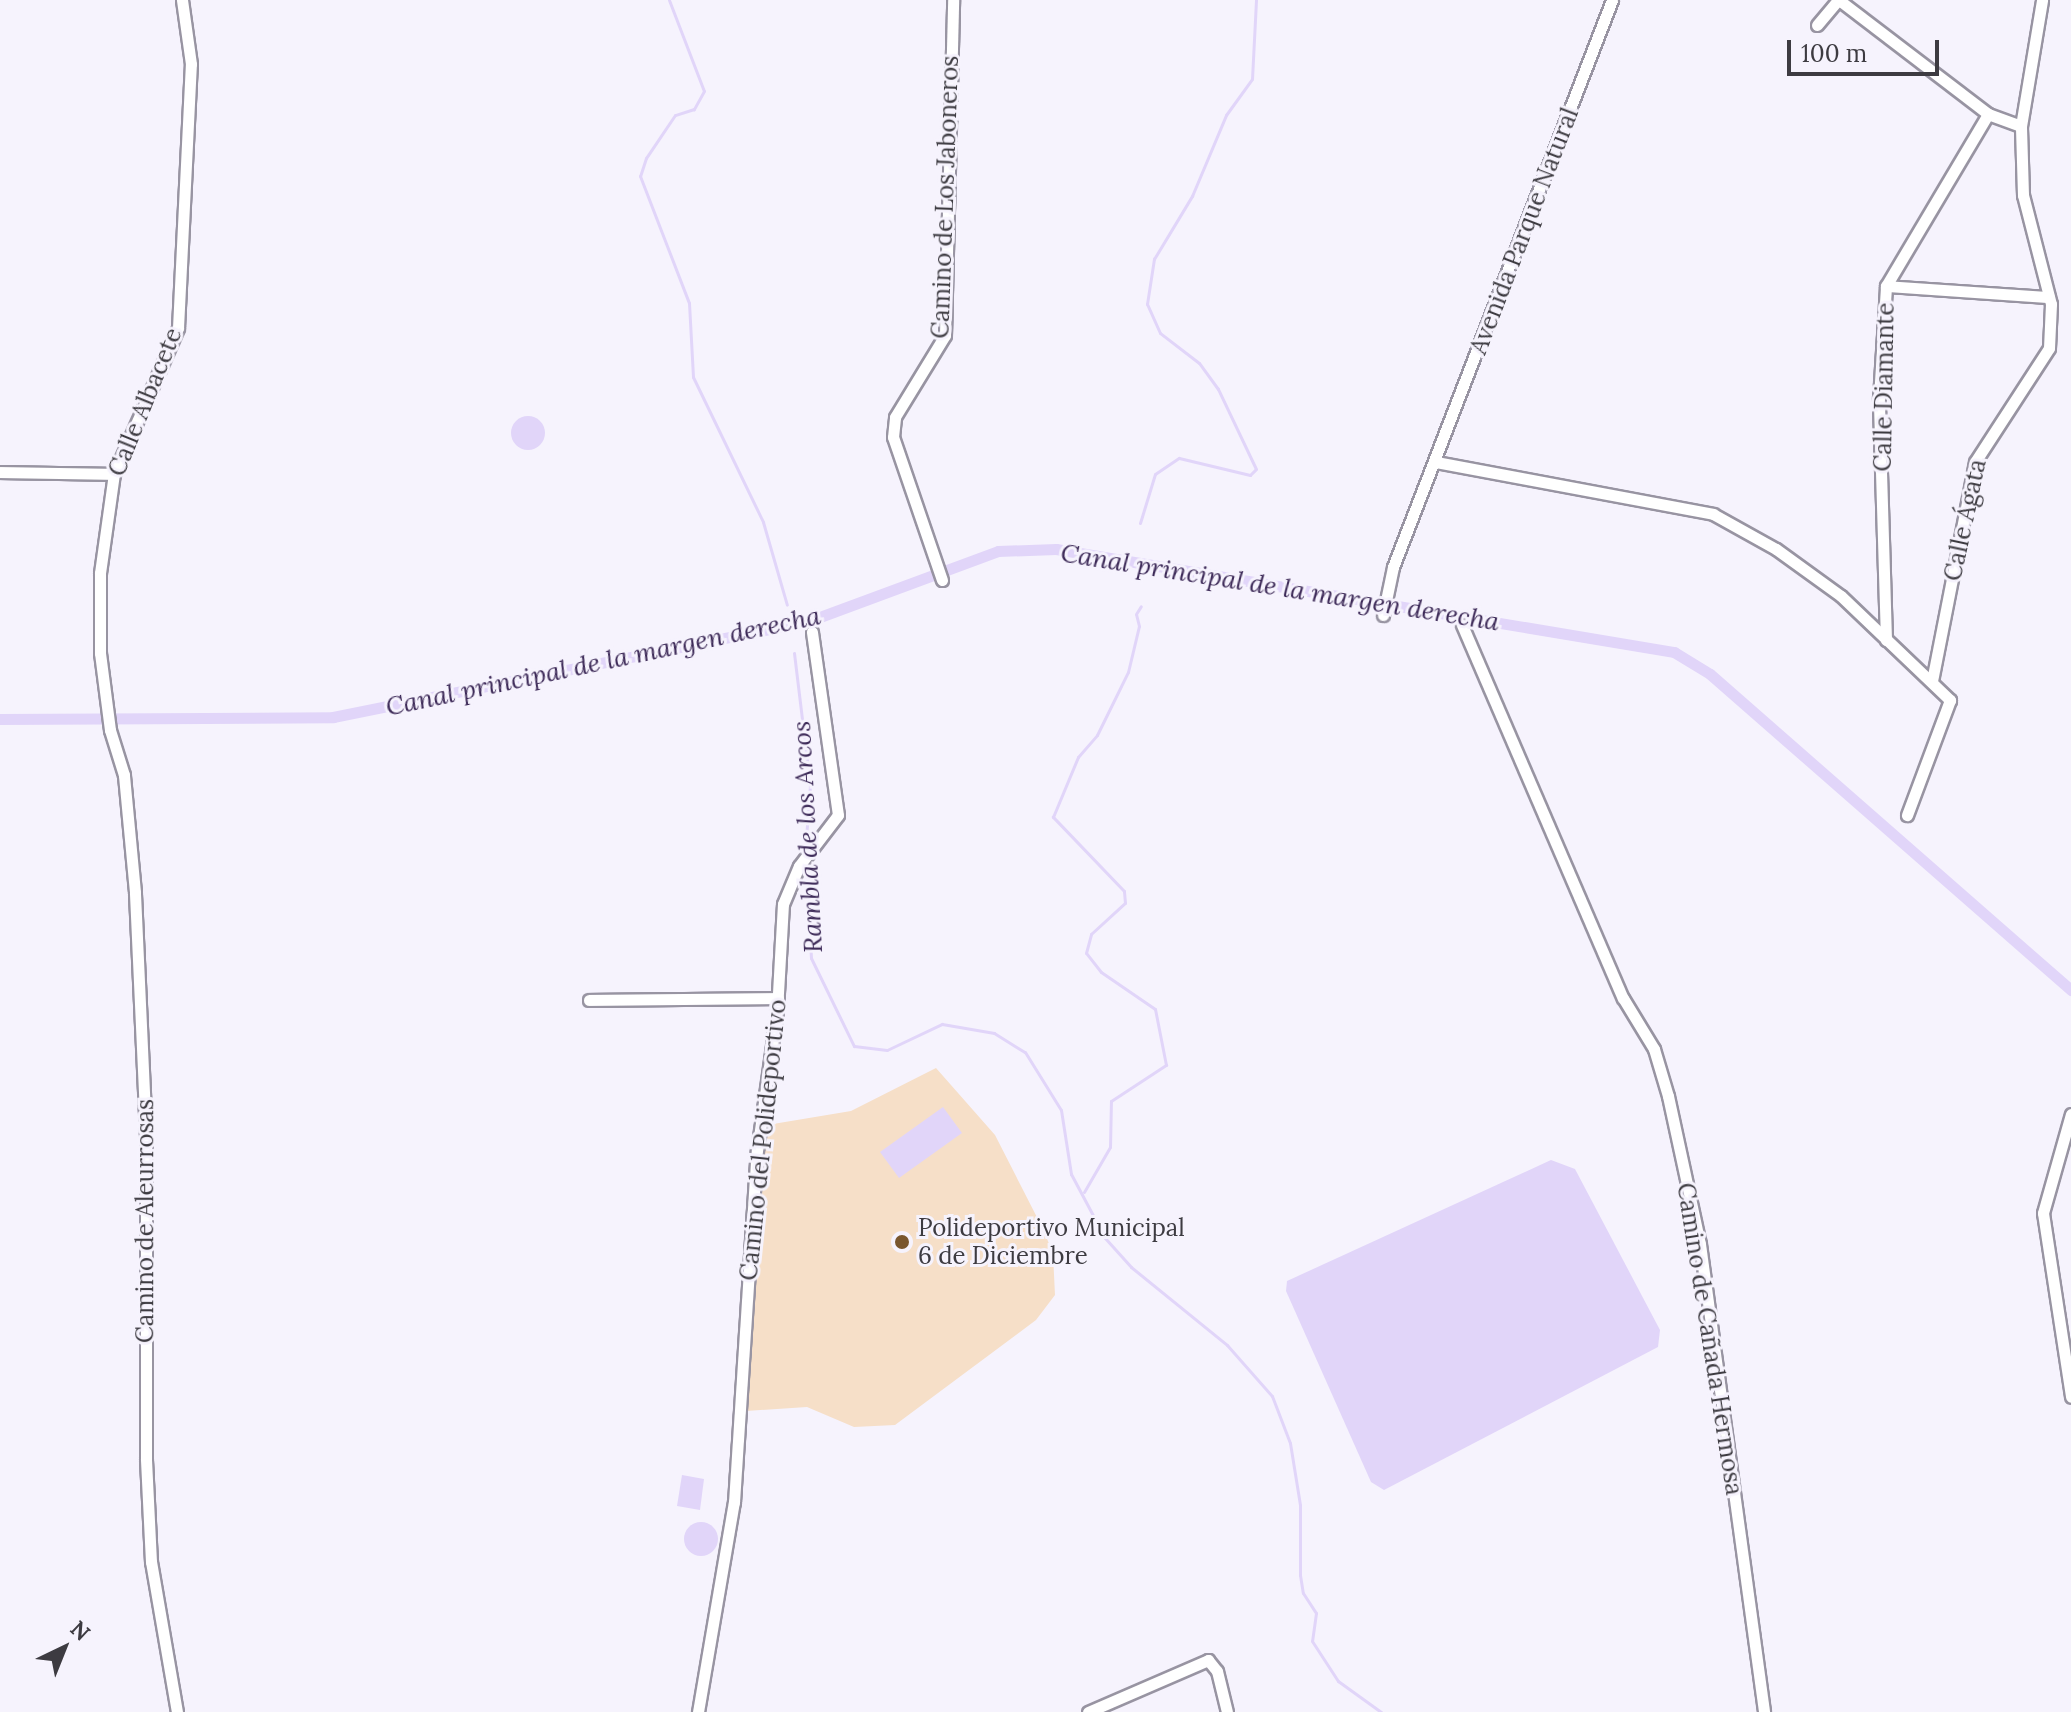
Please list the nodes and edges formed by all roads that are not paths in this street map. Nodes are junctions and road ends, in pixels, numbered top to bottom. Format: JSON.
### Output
{"nodes":[{"id":1,"x":182,"y":0,"type":"edge"},
{"id":2,"x":953,"y":0,"type":"edge"},
{"id":3,"x":1612,"y":0,"type":"edge"},
{"id":4,"x":1838,"y":0,"type":"edge"},
{"id":5,"x":2042,"y":0,"type":"edge"},
{"id":6,"x":1817,"y":25,"type":"dead end"},
{"id":7,"x":1988,"y":114,"type":"junction"},
{"id":8,"x":2021,"y":126,"type":"junction"},
{"id":9,"x":1886,"y":286,"type":"junction"},
{"id":10,"x":2049,"y":297,"type":"junction"},
{"id":11,"x":1436,"y":462,"type":"junction"},
{"id":12,"x":0,"y":472,"type":"edge"},
{"id":13,"x":114,"y":474,"type":"junction"},
{"id":14,"x":942,"y":580,"type":"dead end"},
{"id":15,"x":1384,"y":613,"type":"dead end"},
{"id":16,"x":1462,"y":625,"type":"dead end"},
{"id":17,"x":812,"y":632,"type":"dead end"},
{"id":18,"x":1886,"y":640,"type":"junction"},
{"id":19,"x":1932,"y":681,"type":"junction"},
{"id":20,"x":110,"y":728,"type":"joint"},
{"id":21,"x":1907,"y":815,"type":"dead end"},
{"id":22,"x":778,"y":998,"type":"junction"},
{"id":23,"x":589,"y":1000,"type":"dead end"},
{"id":24,"x":2071,"y":1114,"type":"edge"},
{"id":25,"x":2071,"y":1397,"type":"edge"},
{"id":26,"x":177,"y":1712,"type":"edge"},
{"id":27,"x":698,"y":1712,"type":"edge"},
{"id":28,"x":1088,"y":1712,"type":"edge"},
{"id":29,"x":1227,"y":1712,"type":"edge"},
{"id":30,"x":1764,"y":1712,"type":"edge"}],
"edges":[{"from":1,"to":13,"type":"street","name":"Calle Albacete"},
{"from":2,"to":14,"type":"street","name":"Camino de Los Jaboneros"},
{"from":3,"to":11,"type":"street","name":"Avenida Parque Natural"},
{"from":4,"to":6,"type":"street"},
{"from":4,"to":7,"type":"street"},
{"from":5,"to":8,"type":"street","name":"Calle Ágata"},
{"from":7,"to":8,"type":"street"},
{"from":7,"to":9,"type":"street","name":"Calle Diamante"},
{"from":8,"to":10,"type":"street","name":"Calle Ágata"},
{"from":9,"to":10,"type":"street"},
{"from":9,"to":18,"type":"street","name":"Calle Diamante"},
{"from":10,"to":19,"type":"street","name":"Calle Ágata"},
{"from":11,"to":15,"type":"street","name":"Avenida Parque Natural"},
{"from":11,"to":18,"type":"street"},
{"from":12,"to":13,"type":"street"},
{"from":13,"to":20,"type":"street","name":"Calle Albacete"},
{"from":16,"to":30,"type":"street","name":"Camino de Cañada Hermosa"},
{"from":17,"to":22,"type":"street","name":"Camino del Polideportivo"},
{"from":18,"to":19,"type":"street"},
{"from":19,"to":21,"type":"street"},
{"from":20,"to":26,"type":"street","name":"Camino de Aleurrosas"},
{"from":22,"to":23,"type":"street"},
{"from":22,"to":27,"type":"street","name":"Camino del Polideportivo"},
{"from":24,"to":25,"type":"street"},
{"from":28,"to":29,"type":"street"}]}
